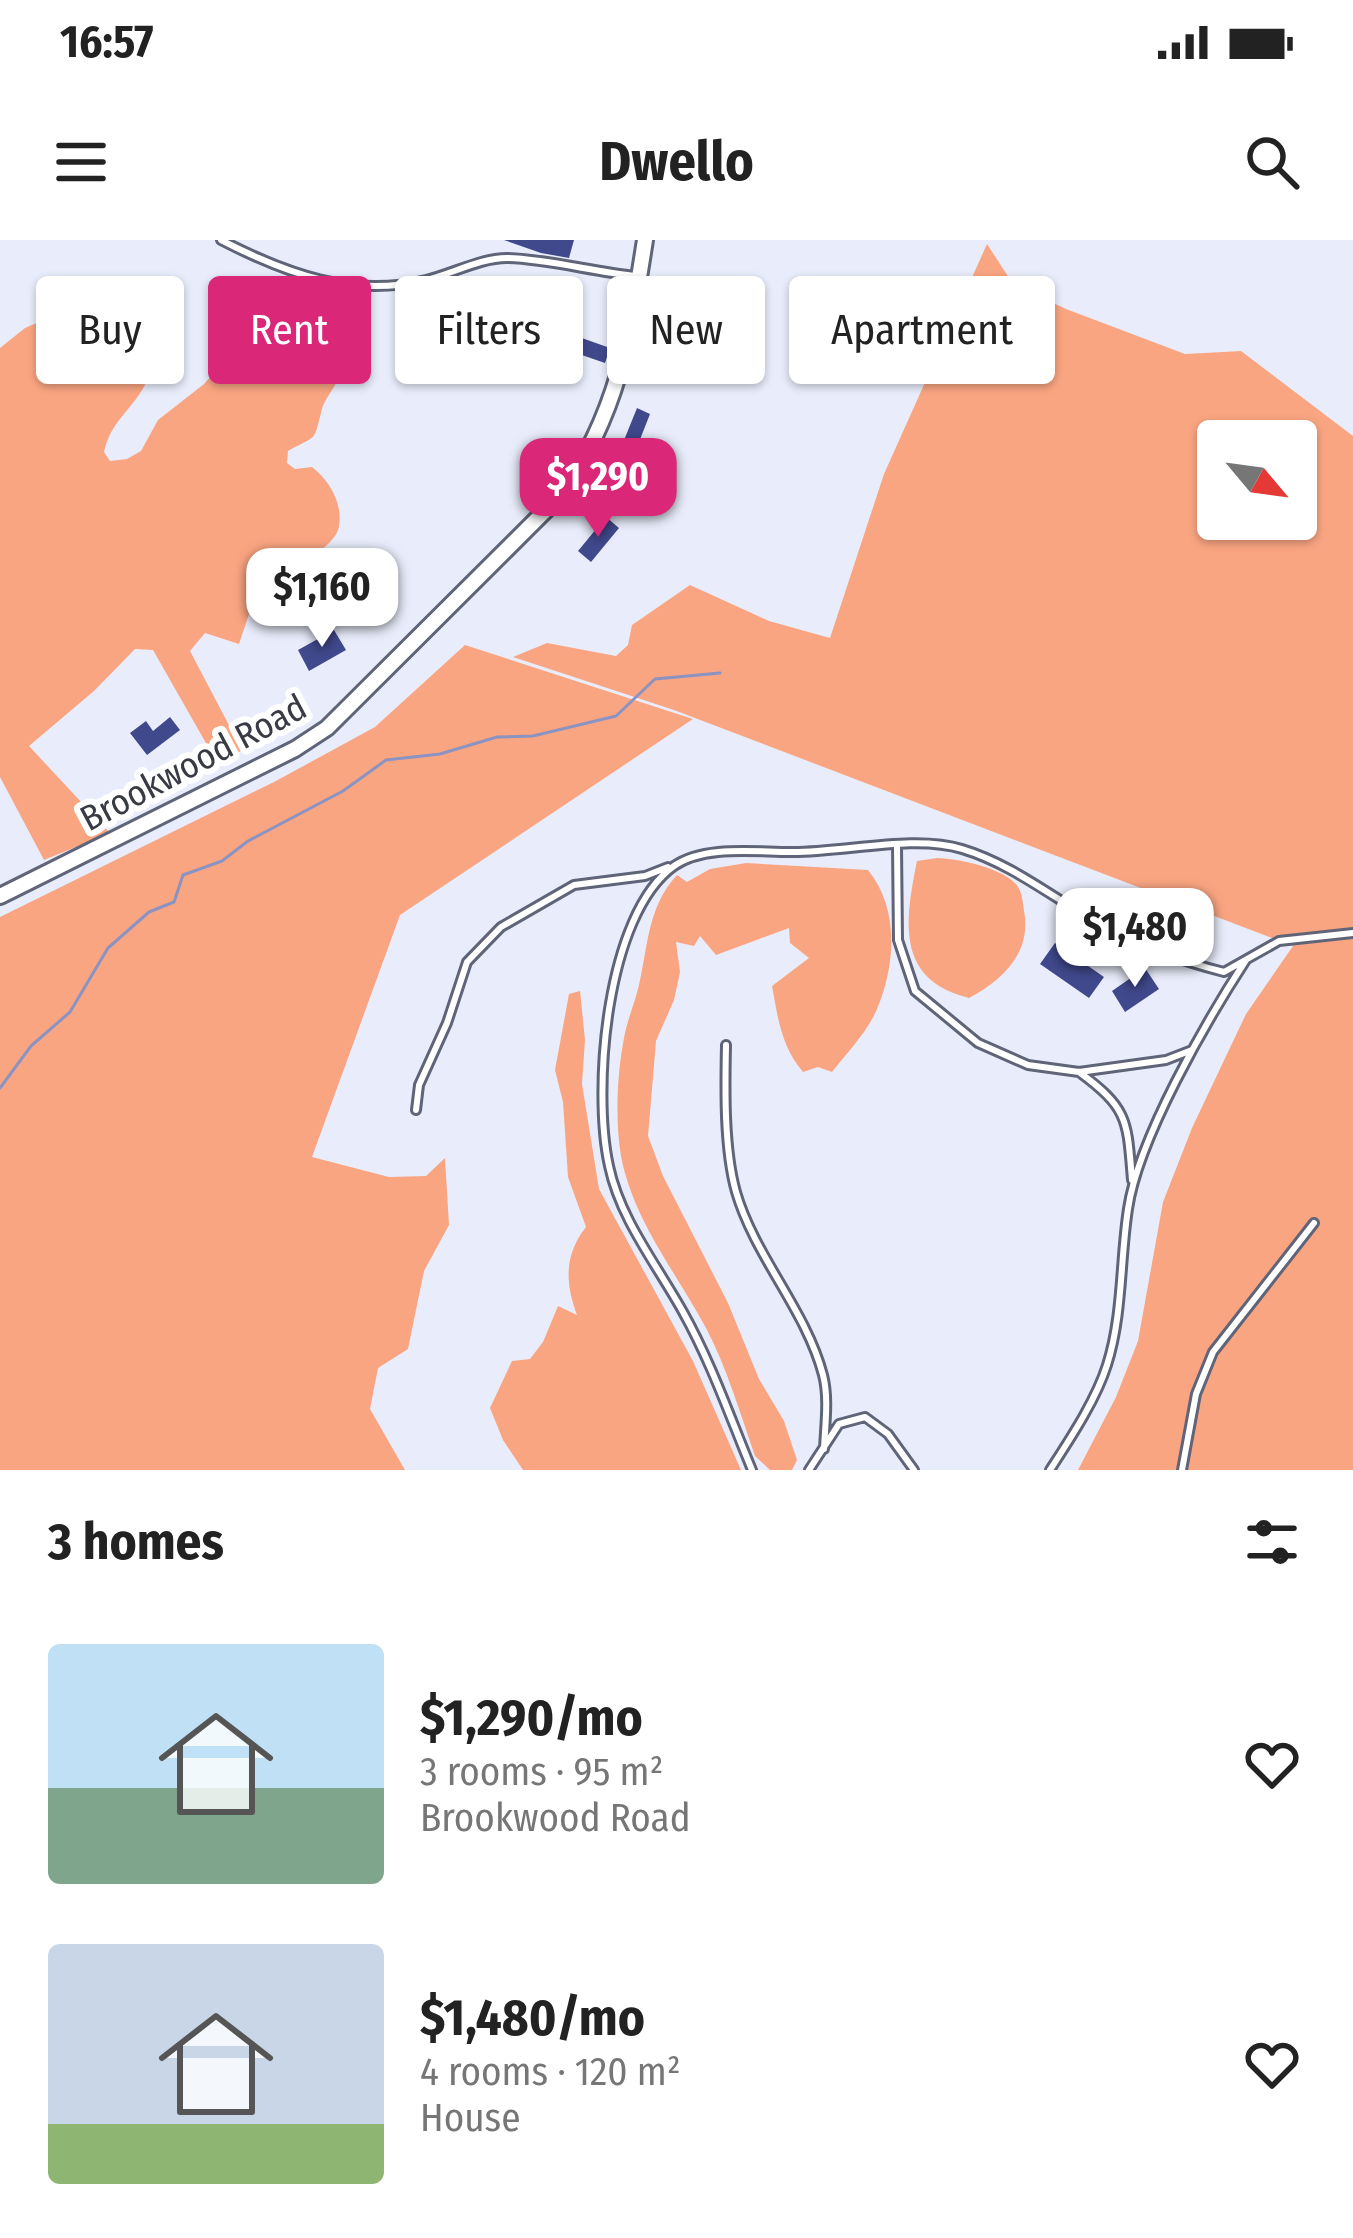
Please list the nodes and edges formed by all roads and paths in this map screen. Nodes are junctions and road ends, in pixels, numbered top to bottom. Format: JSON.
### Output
{"nodes":[{"id":1,"x":221,"y":240,"type":"edge"},
{"id":2,"x":646,"y":240,"type":"edge"},
{"id":3,"x":633,"y":276,"type":"edge"},
{"id":4,"x":640,"y":276,"type":"edge"},
{"id":5,"x":615,"y":384,"type":"edge"},
{"id":6,"x":897,"y":846,"type":"junction"},
{"id":7,"x":677,"y":863,"type":"junction"},
{"id":8,"x":0,"y":896,"type":"edge"},
{"id":9,"x":1353,"y":933,"type":"edge"},
{"id":10,"x":1247,"y":959,"type":"junction"},
{"id":11,"x":726,"y":1045,"type":"dead end"},
{"id":12,"x":1196,"y":1048,"type":"junction"},
{"id":13,"x":1079,"y":1072,"type":"junction"},
{"id":14,"x":416,"y":1110,"type":"dead end"},
{"id":15,"x":1133,"y":1190,"type":"junction"},
{"id":16,"x":1314,"y":1222,"type":"dead end"},
{"id":17,"x":824,"y":1449,"type":"junction"},
{"id":18,"x":752,"y":1470,"type":"edge"},
{"id":19,"x":809,"y":1470,"type":"edge"},
{"id":20,"x":914,"y":1470,"type":"edge"},
{"id":21,"x":1050,"y":1470,"type":"edge"},
{"id":22,"x":1182,"y":1470,"type":"edge"}],
"edges":[{"from":1,"to":3,"type":"lane"},
{"from":2,"to":4,"type":"street","name":"Brookwood Road"},
{"from":5,"to":8,"type":"street","name":"Brookwood Road"},
{"from":6,"to":7,"type":"lane"},
{"from":6,"to":10,"type":"lane"},
{"from":6,"to":13,"type":"lane"},
{"from":7,"to":14,"type":"lane"},
{"from":7,"to":18,"type":"lane"},
{"from":9,"to":10,"type":"lane"},
{"from":10,"to":12,"type":"lane"},
{"from":11,"to":17,"type":"lane"},
{"from":12,"to":13,"type":"lane"},
{"from":12,"to":15,"type":"lane"},
{"from":13,"to":15,"type":"lane"},
{"from":15,"to":21,"type":"lane"},
{"from":16,"to":22,"type":"lane"},
{"from":17,"to":19,"type":"lane"},
{"from":17,"to":20,"type":"lane"}]}
